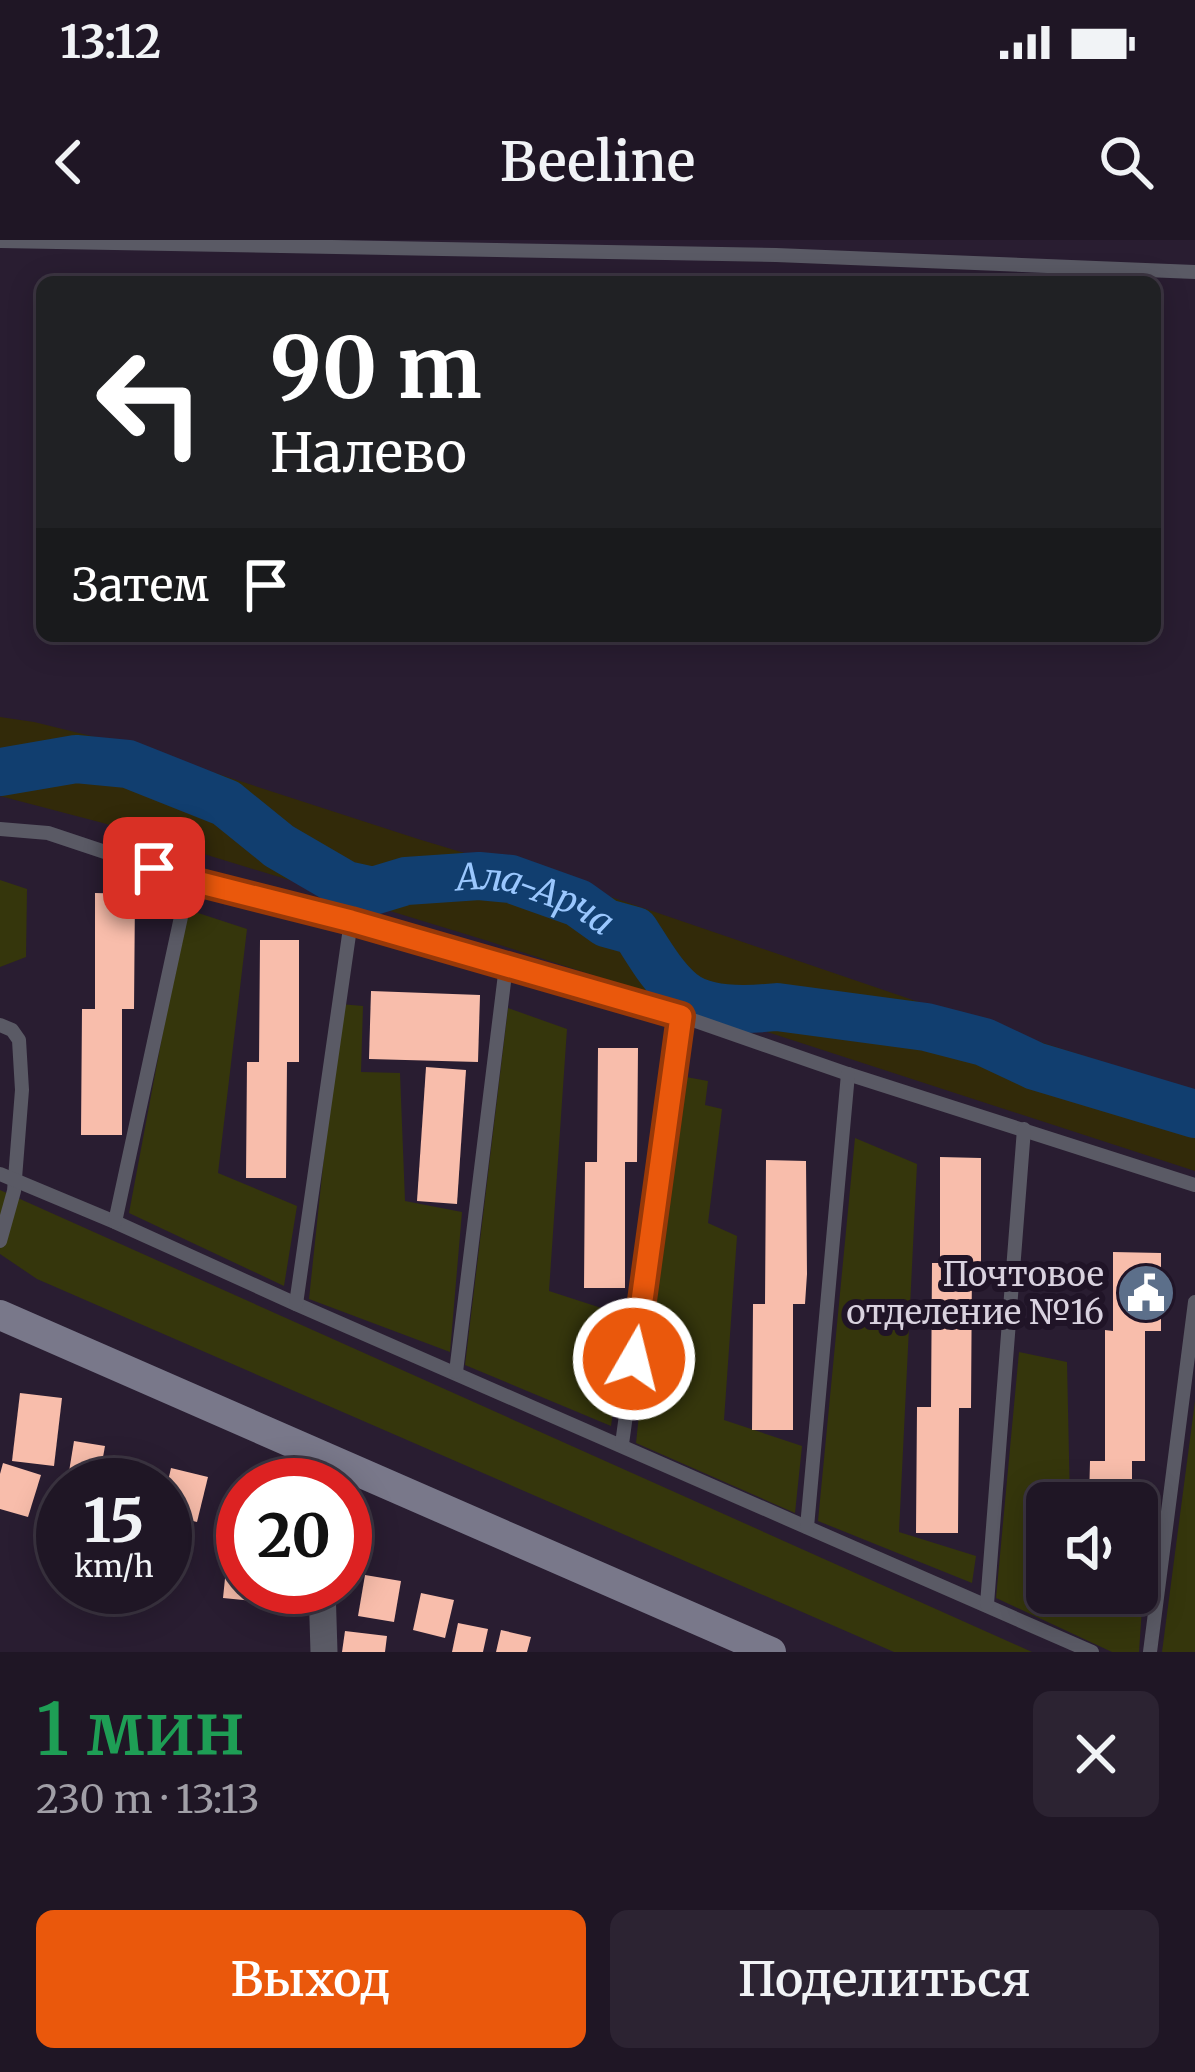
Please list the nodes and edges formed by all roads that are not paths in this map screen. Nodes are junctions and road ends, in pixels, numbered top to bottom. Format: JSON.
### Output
{"nodes":[{"id":1,"x":0,"y":241,"type":"edge"},
{"id":2,"x":1195,"y":272,"type":"edge"},
{"id":3,"x":0,"y":829,"type":"edge"},
{"id":4,"x":189,"y":880,"type":"junction"},
{"id":5,"x":351,"y":921,"type":"junction"},
{"id":6,"x":506,"y":966,"type":"junction"},
{"id":7,"x":681,"y":1016,"type":"junction"},
{"id":8,"x":0,"y":1025,"type":"edge"},
{"id":9,"x":848,"y":1074,"type":"junction"},
{"id":10,"x":1024,"y":1129,"type":"junction"},
{"id":11,"x":7,"y":1178,"type":"edge"},
{"id":12,"x":1195,"y":1185,"type":"edge"},
{"id":13,"x":115,"y":1222,"type":"junction"},
{"id":14,"x":0,"y":1241,"type":"edge"},
{"id":15,"x":1195,"y":1302,"type":"edge"},
{"id":16,"x":296,"y":1304,"type":"junction"},
{"id":17,"x":0,"y":1315,"type":"edge"},
{"id":18,"x":456,"y":1372,"type":"junction"},
{"id":19,"x":622,"y":1444,"type":"junction"},
{"id":20,"x":294,"y":1458,"type":"edge"},
{"id":21,"x":372,"y":1492,"type":"edge"},
{"id":22,"x":807,"y":1527,"type":"junction"},
{"id":23,"x":987,"y":1604,"type":"junction"},
{"id":24,"x":323,"y":1614,"type":"edge"},
{"id":25,"x":324,"y":1652,"type":"edge"},
{"id":26,"x":771,"y":1652,"type":"edge"},
{"id":27,"x":1092,"y":1652,"type":"edge"},
{"id":28,"x":1150,"y":1652,"type":"edge"}],
"edges":[{"from":1,"to":2,"type":"lane"},
{"from":3,"to":4,"type":"lane"},
{"from":4,"to":5,"type":"lane"},
{"from":4,"to":13,"type":"lane"},
{"from":5,"to":6,"type":"lane"},
{"from":5,"to":16,"type":"lane"},
{"from":6,"to":7,"type":"lane"},
{"from":6,"to":18,"type":"lane"},
{"from":7,"to":9,"type":"lane"},
{"from":7,"to":19,"type":"lane"},
{"from":8,"to":11,"type":"lane"},
{"from":9,"to":10,"type":"lane"},
{"from":9,"to":22,"type":"lane"},
{"from":10,"to":12,"type":"lane"},
{"from":10,"to":23,"type":"lane"},
{"from":11,"to":13,"type":"lane"},
{"from":11,"to":14,"type":"lane"},
{"from":13,"to":16,"type":"lane"},
{"from":15,"to":28,"type":"lane"},
{"from":16,"to":18,"type":"lane"},
{"from":17,"to":20,"type":"main road"},
{"from":18,"to":19,"type":"lane"},
{"from":19,"to":22,"type":"lane"},
{"from":21,"to":26,"type":"main road"},
{"from":22,"to":23,"type":"lane"},
{"from":23,"to":27,"type":"lane"},
{"from":24,"to":25,"type":"street"}]}
